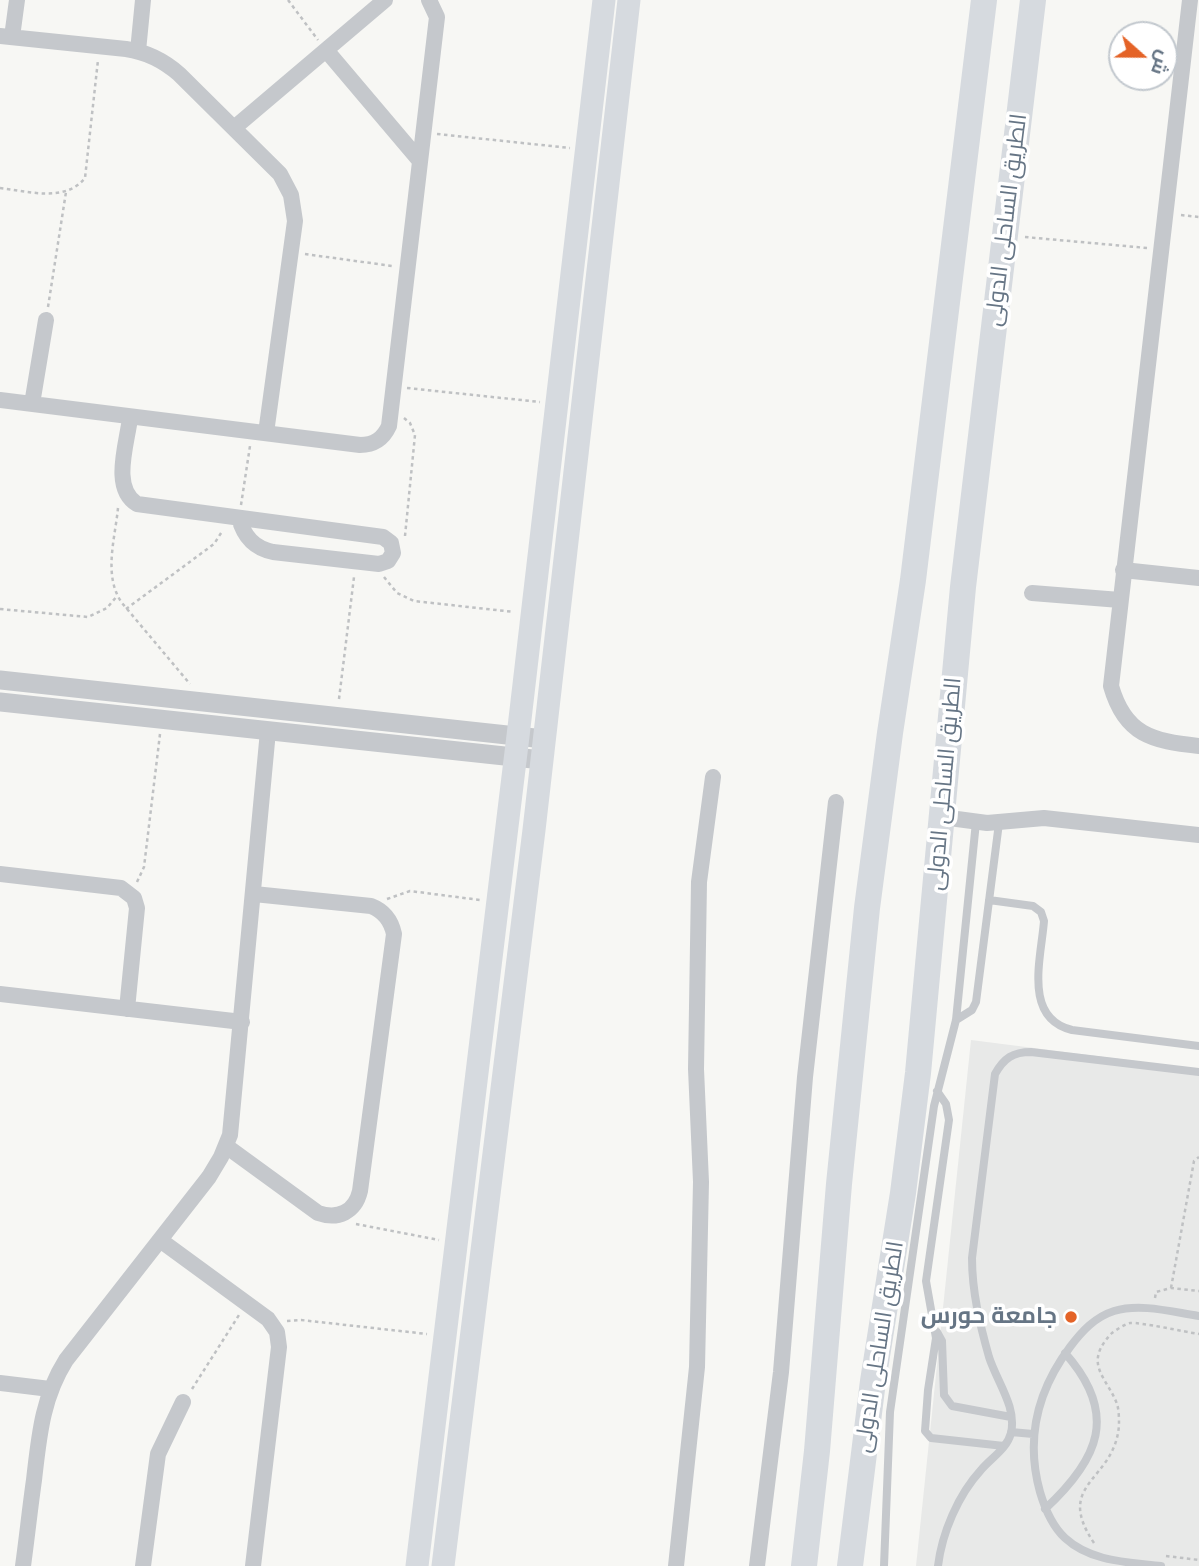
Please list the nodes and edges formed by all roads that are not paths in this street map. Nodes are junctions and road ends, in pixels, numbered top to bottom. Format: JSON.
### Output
{"nodes":[{"id":1,"x":17,"y":0,"type":"edge"},
{"id":2,"x":143,"y":0,"type":"edge"},
{"id":3,"x":385,"y":0,"type":"edge"},
{"id":4,"x":429,"y":0,"type":"edge"},
{"id":5,"x":604,"y":0,"type":"edge"},
{"id":6,"x":629,"y":0,"type":"edge"},
{"id":7,"x":984,"y":0,"type":"edge"},
{"id":8,"x":1033,"y":0,"type":"edge"},
{"id":9,"x":1190,"y":0,"type":"edge"},
{"id":10,"x":6,"y":36,"type":"edge"},
{"id":11,"x":138,"y":51,"type":"junction"},
{"id":12,"x":326,"y":51,"type":"junction"},
{"id":13,"x":234,"y":128,"type":"junction"},
{"id":14,"x":420,"y":162,"type":"junction"},
{"id":15,"x":46,"y":320,"type":"road end"},
{"id":16,"x":0,"y":401,"type":"edge"},
{"id":17,"x":32,"y":404,"type":"junction"},
{"id":18,"x":131,"y":418,"type":"junction"},
{"id":19,"x":259,"y":433,"type":"junction"},
{"id":20,"x":231,"y":518,"type":"junction"},
{"id":21,"x":1123,"y":570,"type":"junction"},
{"id":22,"x":1199,"y":578,"type":"edge"},
{"id":23,"x":1032,"y":593,"type":"dead end"},
{"id":24,"x":1120,"y":600,"type":"junction"},
{"id":25,"x":0,"y":680,"type":"edge"},
{"id":26,"x":0,"y":702,"type":"edge"},
{"id":27,"x":268,"y":731,"type":"junction"},
{"id":28,"x":1199,"y":746,"type":"edge"},
{"id":29,"x":517,"y":747,"type":"junction"},
{"id":30,"x":543,"y":749,"type":"junction"},
{"id":31,"x":713,"y":778,"type":"dead end"},
{"id":32,"x":836,"y":802,"type":"dead end"},
{"id":33,"x":942,"y":817,"type":"junction"},
{"id":34,"x":976,"y":822,"type":"junction"},
{"id":35,"x":999,"y":823,"type":"junction"},
{"id":36,"x":1199,"y":835,"type":"edge"},
{"id":37,"x":0,"y":874,"type":"edge"},
{"id":38,"x":254,"y":894,"type":"junction"},
{"id":39,"x":989,"y":900,"type":"junction"},
{"id":40,"x":0,"y":994,"type":"edge"},
{"id":41,"x":127,"y":1009,"type":"junction"},
{"id":42,"x":956,"y":1020,"type":"junction"},
{"id":43,"x":242,"y":1022,"type":"junction"},
{"id":44,"x":1199,"y":1046,"type":"edge"},
{"id":45,"x":1199,"y":1072,"type":"edge"},
{"id":46,"x":936,"y":1091,"type":"junction"},
{"id":47,"x":226,"y":1146,"type":"junction"},
{"id":48,"x":160,"y":1240,"type":"junction"},
{"id":49,"x":1199,"y":1316,"type":"edge"},
{"id":50,"x":935,"y":1330,"type":"junction"},
{"id":51,"x":1065,"y":1353,"type":"junction"},
{"id":52,"x":0,"y":1383,"type":"edge"},
{"id":53,"x":50,"y":1389,"type":"junction"},
{"id":54,"x":183,"y":1402,"type":"road end"},
{"id":55,"x":1011,"y":1417,"type":"junction"},
{"id":56,"x":1011,"y":1432,"type":"junction"},
{"id":57,"x":1033,"y":1434,"type":"junction"},
{"id":58,"x":1004,"y":1446,"type":"junction"},
{"id":59,"x":1045,"y":1508,"type":"junction"},
{"id":60,"x":28,"y":1566,"type":"edge"},
{"id":61,"x":143,"y":1566,"type":"edge"},
{"id":62,"x":253,"y":1566,"type":"edge"},
{"id":63,"x":417,"y":1566,"type":"edge"},
{"id":64,"x":443,"y":1566,"type":"edge"},
{"id":65,"x":676,"y":1566,"type":"edge"},
{"id":66,"x":757,"y":1566,"type":"edge"},
{"id":67,"x":804,"y":1566,"type":"edge"},
{"id":68,"x":850,"y":1566,"type":"edge"},
{"id":69,"x":884,"y":1566,"type":"edge"},
{"id":70,"x":938,"y":1566,"type":"edge"},
{"id":71,"x":1161,"y":1566,"type":"edge"}],
"edges":[{"from":1,"to":10,"type":"street"},
{"from":2,"to":11,"type":"street"},
{"from":3,"to":12,"type":"street"},
{"from":4,"to":14,"type":"street"},
{"from":5,"to":29,"type":"main road"},
{"from":6,"to":30,"type":"main road"},
{"from":7,"to":67,"type":"highway","name":"الطريق الساحلى الدولى"},
{"from":8,"to":33,"type":"highway","name":"الطريق الساحلى الدولى"},
{"from":9,"to":21,"type":"street"},
{"from":10,"to":11,"type":"street"},
{"from":11,"to":13,"type":"street"},
{"from":12,"to":13,"type":"street"},
{"from":12,"to":14,"type":"street"},
{"from":13,"to":19,"type":"street"},
{"from":14,"to":19,"type":"street"},
{"from":15,"to":17,"type":"street"},
{"from":16,"to":17,"type":"street"},
{"from":17,"to":18,"type":"street"},
{"from":18,"to":19,"type":"street"},
{"from":18,"to":20,"type":"street"},
{"from":20,"to":20,"type":"street"},
{"from":21,"to":22,"type":"street"},
{"from":21,"to":24,"type":"street"},
{"from":23,"to":24,"type":"street"},
{"from":24,"to":28,"type":"street"},
{"from":25,"to":29,"type":"street"},
{"from":26,"to":27,"type":"street"},
{"from":27,"to":29,"type":"street"},
{"from":27,"to":38,"type":"street"},
{"from":29,"to":30,"type":"street"},
{"from":29,"to":63,"type":"main road"},
{"from":30,"to":64,"type":"main road"},
{"from":31,"to":65,"type":"street"},
{"from":32,"to":66,"type":"street"},
{"from":33,"to":34,"type":"street"},
{"from":33,"to":68,"type":"highway","name":"الطريق الساحلى الدولى"},
{"from":34,"to":35,"type":"street"},
{"from":34,"to":42,"type":"lane"},
{"from":35,"to":36,"type":"street"},
{"from":35,"to":39,"type":"lane"},
{"from":37,"to":41,"type":"street"},
{"from":38,"to":43,"type":"street"},
{"from":38,"to":47,"type":"street"},
{"from":39,"to":42,"type":"lane"},
{"from":39,"to":44,"type":"lane"},
{"from":40,"to":41,"type":"street"},
{"from":41,"to":43,"type":"street"},
{"from":42,"to":46,"type":"lane"},
{"from":43,"to":47,"type":"street"},
{"from":45,"to":55,"type":"lane"},
{"from":46,"to":50,"type":"lane"},
{"from":46,"to":69,"type":"lane"},
{"from":47,"to":48,"type":"street"},
{"from":48,"to":53,"type":"street"},
{"from":48,"to":62,"type":"street"},
{"from":49,"to":51,"type":"lane"},
{"from":50,"to":55,"type":"lane"},
{"from":50,"to":58,"type":"lane"},
{"from":51,"to":57,"type":"lane"},
{"from":51,"to":59,"type":"lane"},
{"from":52,"to":53,"type":"street"},
{"from":53,"to":60,"type":"street"},
{"from":54,"to":61,"type":"street"},
{"from":55,"to":56,"type":"lane"},
{"from":56,"to":57,"type":"lane"},
{"from":56,"to":58,"type":"lane"},
{"from":57,"to":59,"type":"lane"},
{"from":58,"to":70,"type":"lane"},
{"from":59,"to":71,"type":"lane"}]}
